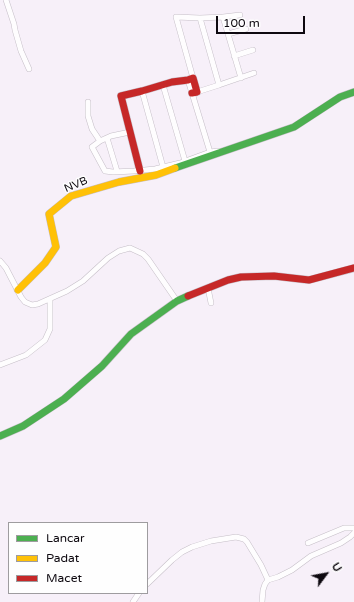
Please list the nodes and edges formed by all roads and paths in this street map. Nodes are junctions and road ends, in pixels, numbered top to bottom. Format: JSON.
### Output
{"nodes":[{"id":1,"x":6,"y":0,"type":"edge"},
{"id":2,"x":240,"y":15,"type":"dead end"},
{"id":3,"x":223,"y":17,"type":"junction"},
{"id":4,"x":200,"y":18,"type":"junction"},
{"id":5,"x":246,"y":29,"type":"dead end"},
{"id":6,"x":228,"y":34,"type":"junction"},
{"id":7,"x":253,"y":50,"type":"dead end"},
{"id":8,"x":234,"y":56,"type":"junction"},
{"id":9,"x":29,"y":70,"type":"dead end"},
{"id":10,"x":254,"y":74,"type":"dead end"},
{"id":11,"x":241,"y":78,"type":"junction"},
{"id":12,"x":190,"y":79,"type":"junction"},
{"id":13,"x":163,"y":85,"type":"junction"},
{"id":14,"x":219,"y":85,"type":"junction"},
{"id":15,"x":142,"y":91,"type":"junction"},
{"id":16,"x":194,"y":92,"type":"junction"},
{"id":17,"x":354,"y":92,"type":"edge"},
{"id":18,"x":88,"y":102,"type":"dead end"},
{"id":19,"x":130,"y":132,"type":"junction"},
{"id":20,"x":107,"y":138,"type":"junction"},
{"id":21,"x":100,"y":141,"type":"junction"},
{"id":22,"x":225,"y":151,"type":"junction"},
{"id":23,"x":210,"y":152,"type":"junction"},
{"id":24,"x":185,"y":161,"type":"junction"},
{"id":25,"x":163,"y":167,"type":"junction"},
{"id":26,"x":140,"y":171,"type":"junction"},
{"id":27,"x":117,"y":172,"type":"junction"},
{"id":28,"x":0,"y":261,"type":"edge"},
{"id":29,"x":354,"y":268,"type":"edge"},
{"id":30,"x":208,"y":288,"type":"junction"},
{"id":31,"x":18,"y":290,"type":"junction"},
{"id":32,"x":50,"y":299,"type":"junction"},
{"id":33,"x":177,"y":301,"type":"junction"},
{"id":34,"x":211,"y":303,"type":"dead end"},
{"id":35,"x":0,"y":365,"type":"edge"},
{"id":36,"x":0,"y":436,"type":"edge"},
{"id":37,"x":354,"y":528,"type":"edge"},
{"id":38,"x":354,"y":533,"type":"edge"},
{"id":39,"x":308,"y":543,"type":"dead end"},
{"id":40,"x":268,"y":580,"type":"junction"},
{"id":41,"x":148,"y":583,"type":"edge"},
{"id":42,"x":262,"y":602,"type":"edge"}],
"edges":[{"from":1,"to":9,"type":"street"},
{"from":2,"to":3,"type":"street"},
{"from":3,"to":4,"type":"street"},
{"from":3,"to":6,"type":"street"},
{"from":4,"to":12,"type":"street"},
{"from":4,"to":14,"type":"street"},
{"from":5,"to":6,"type":"street"},
{"from":6,"to":8,"type":"street"},
{"from":7,"to":8,"type":"street"},
{"from":8,"to":11,"type":"street"},
{"from":10,"to":11,"type":"street"},
{"from":11,"to":14,"type":"street"},
{"from":12,"to":13,"type":"street"},
{"from":12,"to":16,"type":"street"},
{"from":13,"to":15,"type":"street"},
{"from":13,"to":24,"type":"street"},
{"from":14,"to":16,"type":"street"},
{"from":15,"to":19,"type":"street"},
{"from":15,"to":25,"type":"street"},
{"from":16,"to":23,"type":"street"},
{"from":17,"to":22,"type":"street"},
{"from":18,"to":21,"type":"street"},
{"from":19,"to":20,"type":"street"},
{"from":19,"to":26,"type":"street"},
{"from":20,"to":21,"type":"street"},
{"from":20,"to":27,"type":"street"},
{"from":21,"to":27,"type":"street"},
{"from":22,"to":23,"type":"street"},
{"from":22,"to":31,"type":"street","name":"NVB"},
{"from":23,"to":24,"type":"street"},
{"from":24,"to":25,"type":"street"},
{"from":25,"to":26,"type":"street"},
{"from":26,"to":27,"type":"street"},
{"from":28,"to":31,"type":"street"},
{"from":29,"to":30,"type":"street"},
{"from":30,"to":33,"type":"street"},
{"from":30,"to":34,"type":"street"},
{"from":31,"to":32,"type":"street"},
{"from":32,"to":33,"type":"street"},
{"from":32,"to":35,"type":"street"},
{"from":33,"to":36,"type":"street"},
{"from":37,"to":39,"type":"street"},
{"from":38,"to":40,"type":"street"},
{"from":40,"to":41,"type":"street"},
{"from":40,"to":42,"type":"street"}]}
